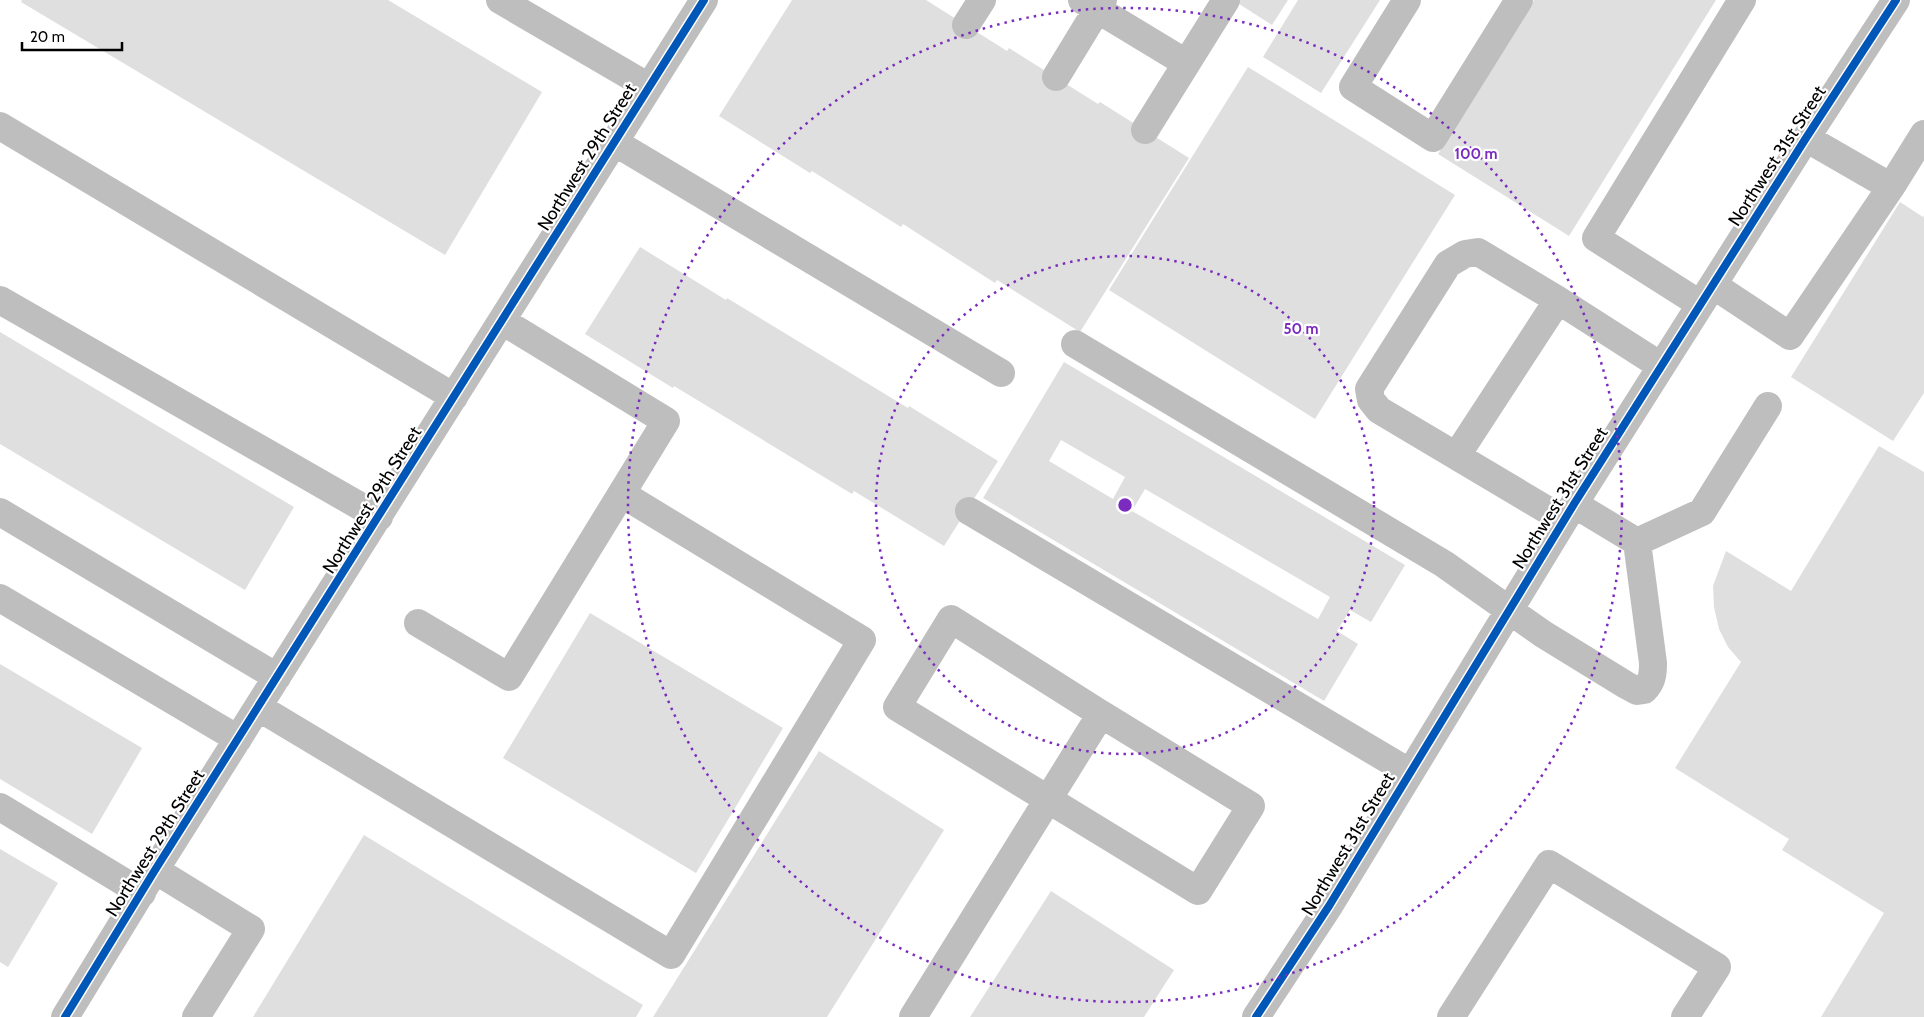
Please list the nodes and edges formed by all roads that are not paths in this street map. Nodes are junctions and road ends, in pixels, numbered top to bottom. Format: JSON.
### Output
{"nodes":[{"id":1,"x":500,"y":0,"type":"edge"},
{"id":2,"x":704,"y":0,"type":"edge"},
{"id":3,"x":982,"y":0,"type":"edge"},
{"id":4,"x":1226,"y":0,"type":"edge"},
{"id":5,"x":1407,"y":0,"type":"edge"},
{"id":6,"x":1519,"y":0,"type":"edge"},
{"id":7,"x":1742,"y":0,"type":"edge"},
{"id":8,"x":1896,"y":0,"type":"edge"},
{"id":9,"x":1094,"y":3,"type":"edge"},
{"id":10,"x":966,"y":25,"type":"dead end"},
{"id":11,"x":1186,"y":63,"type":"junction"},
{"id":12,"x":1056,"y":78,"type":"dead end"},
{"id":13,"x":649,"y":87,"type":"junction"},
{"id":14,"x":0,"y":126,"type":"edge"},
{"id":15,"x":1145,"y":130,"type":"dead end"},
{"id":16,"x":1924,"y":134,"type":"edge"},
{"id":17,"x":1806,"y":138,"type":"junction"},
{"id":18,"x":614,"y":142,"type":"junction"},
{"id":19,"x":1891,"y":187,"type":"junction"},
{"id":20,"x":1707,"y":295,"type":"junction"},
{"id":21,"x":0,"y":300,"type":"edge"},
{"id":22,"x":1558,"y":300,"type":"junction"},
{"id":23,"x":502,"y":321,"type":"junction"},
{"id":24,"x":1075,"y":344,"type":"dead end"},
{"id":25,"x":1661,"y":366,"type":"junction"},
{"id":26,"x":1001,"y":373,"type":"dead end"},
{"id":27,"x":454,"y":398,"type":"junction"},
{"id":28,"x":1768,"y":406,"type":"dead end"},
{"id":29,"x":1457,"y":455,"type":"junction"},
{"id":30,"x":622,"y":494,"type":"junction"},
{"id":31,"x":970,"y":511,"type":"dead end"},
{"id":32,"x":0,"y":512,"type":"edge"},
{"id":33,"x":1569,"y":512,"type":"junction"},
{"id":34,"x":379,"y":517,"type":"junction"},
{"id":35,"x":1637,"y":542,"type":"junction"},
{"id":36,"x":0,"y":598,"type":"edge"},
{"id":37,"x":1508,"y":609,"type":"junction"},
{"id":38,"x":418,"y":623,"type":"dead end"},
{"id":39,"x":277,"y":677,"type":"junction"},
{"id":40,"x":258,"y":707,"type":"junction"},
{"id":41,"x":1101,"y":714,"type":"junction"},
{"id":42,"x":238,"y":739,"type":"junction"},
{"id":43,"x":1409,"y":772,"type":"junction"},
{"id":44,"x":1048,"y":799,"type":"junction"},
{"id":45,"x":0,"y":807,"type":"edge"},
{"id":46,"x":148,"y":882,"type":"junction"},
{"id":47,"x":65,"y":1017,"type":"edge"},
{"id":48,"x":196,"y":1017,"type":"edge"},
{"id":49,"x":912,"y":1017,"type":"edge"},
{"id":50,"x":1256,"y":1017,"type":"edge"},
{"id":51,"x":1451,"y":1017,"type":"edge"},
{"id":52,"x":1685,"y":1017,"type":"edge"}],
"edges":[{"from":1,"to":13,"type":"street"},
{"from":2,"to":13,"type":"street","name":"Northwest 29th Street"},
{"from":3,"to":10,"type":"street"},
{"from":4,"to":11,"type":"street"},
{"from":5,"to":6,"type":"street"},
{"from":7,"to":20,"type":"street"},
{"from":8,"to":17,"type":"street","name":"Northwest 31st Street"},
{"from":9,"to":11,"type":"street"},
{"from":9,"to":12,"type":"street"},
{"from":11,"to":15,"type":"street"},
{"from":13,"to":18,"type":"street","name":"Northwest 29th Street"},
{"from":14,"to":27,"type":"street"},
{"from":16,"to":19,"type":"street"},
{"from":17,"to":19,"type":"street"},
{"from":17,"to":20,"type":"street","name":"Northwest 31st Street"},
{"from":18,"to":23,"type":"street","name":"Northwest 29th Street"},
{"from":18,"to":26,"type":"street"},
{"from":19,"to":20,"type":"street"},
{"from":20,"to":25,"type":"street","name":"Northwest 31st Street"},
{"from":21,"to":34,"type":"street"},
{"from":22,"to":25,"type":"street"},
{"from":22,"to":29,"type":"street"},
{"from":22,"to":29,"type":"street"},
{"from":23,"to":27,"type":"street","name":"Northwest 29th Street"},
{"from":23,"to":30,"type":"street"},
{"from":24,"to":37,"type":"street"},
{"from":25,"to":33,"type":"street","name":"Northwest 31st Street"},
{"from":27,"to":34,"type":"street","name":"Northwest 29th Street"},
{"from":28,"to":35,"type":"street"},
{"from":29,"to":33,"type":"street"},
{"from":30,"to":38,"type":"street"},
{"from":30,"to":40,"type":"street"},
{"from":31,"to":43,"type":"street"},
{"from":32,"to":39,"type":"street"},
{"from":33,"to":35,"type":"street"},
{"from":33,"to":37,"type":"street","name":"Northwest 31st Street"},
{"from":34,"to":39,"type":"street","name":"Northwest 29th Street"},
{"from":35,"to":37,"type":"street"},
{"from":36,"to":42,"type":"street"},
{"from":37,"to":43,"type":"street","name":"Northwest 31st Street"},
{"from":39,"to":40,"type":"street","name":"Northwest 29th Street"},
{"from":40,"to":42,"type":"street","name":"Northwest 29th Street"},
{"from":41,"to":44,"type":"street"},
{"from":41,"to":44,"type":"street"},
{"from":41,"to":44,"type":"street"},
{"from":42,"to":46,"type":"street","name":"Northwest 29th Street"},
{"from":43,"to":50,"type":"street","name":"Northwest 31st Street"},
{"from":44,"to":49,"type":"street"},
{"from":45,"to":46,"type":"street"},
{"from":46,"to":47,"type":"street","name":"Northwest 29th Street"},
{"from":46,"to":48,"type":"street"},
{"from":51,"to":52,"type":"street"}]}
